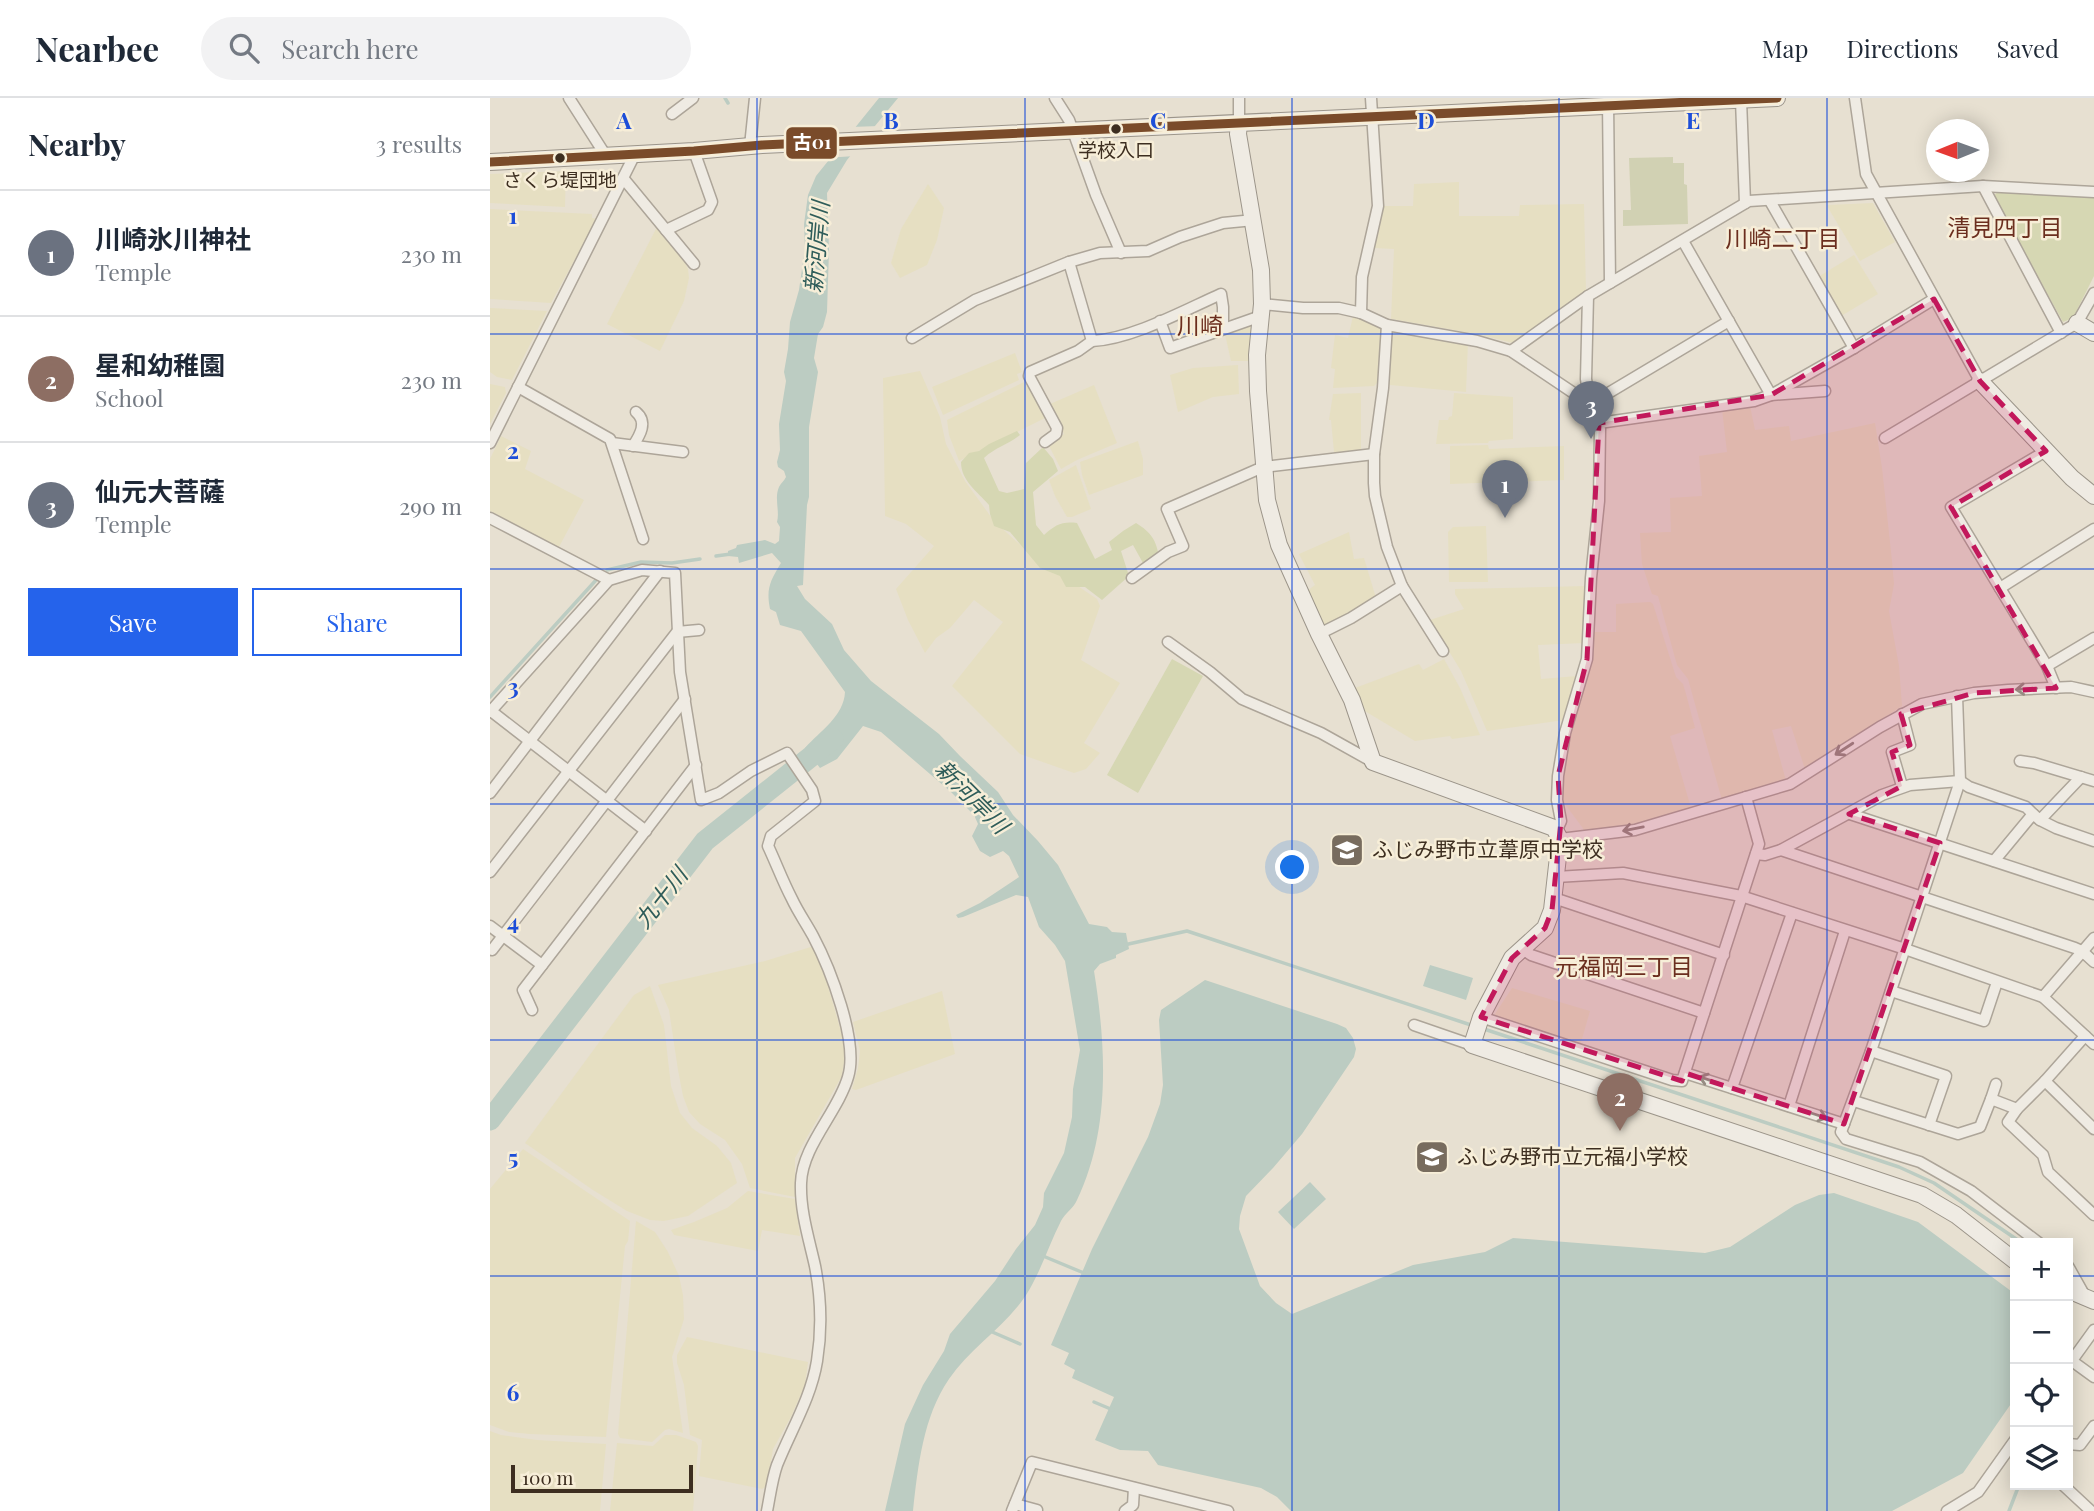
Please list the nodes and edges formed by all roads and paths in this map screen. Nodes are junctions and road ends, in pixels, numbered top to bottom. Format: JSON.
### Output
{"nodes":[{"id":1,"x":569,"y":98,"type":"edge"},
{"id":2,"x":693,"y":98,"type":"edge"},
{"id":3,"x":755,"y":98,"type":"edge"},
{"id":4,"x":1055,"y":98,"type":"edge"},
{"id":5,"x":1239,"y":98,"type":"edge"},
{"id":6,"x":1371,"y":98,"type":"edge"},
{"id":7,"x":1777,"y":98,"type":"edge"},
{"id":8,"x":1855,"y":98,"type":"edge"},
{"id":9,"x":1741,"y":100,"type":"junction"},
{"id":10,"x":1608,"y":102,"type":"edge"},
{"id":11,"x":671,"y":114,"type":"dead end"},
{"id":12,"x":1373,"y":116,"type":"junction"},
{"id":13,"x":1239,"y":123,"type":"junction"},
{"id":14,"x":1073,"y":130,"type":"junction"},
{"id":15,"x":756,"y":145,"type":"junction"},
{"id":16,"x":694,"y":151,"type":"junction"},
{"id":17,"x":635,"y":155,"type":"junction"},
{"id":18,"x":606,"y":156,"type":"junction"},
{"id":19,"x":490,"y":162,"type":"edge"},
{"id":20,"x":623,"y":178,"type":"junction"},
{"id":21,"x":1983,"y":186,"type":"junction"},
{"id":22,"x":2094,"y":192,"type":"edge"},
{"id":23,"x":1877,"y":194,"type":"junction"},
{"id":24,"x":1770,"y":201,"type":"junction"},
{"id":25,"x":1745,"y":203,"type":"junction"},
{"id":26,"x":1254,"y":220,"type":"junction"},
{"id":27,"x":666,"y":230,"type":"junction"},
{"id":28,"x":1683,"y":241,"type":"junction"},
{"id":29,"x":1121,"y":253,"type":"junction"},
{"id":30,"x":1069,"y":262,"type":"junction"},
{"id":31,"x":694,"y":264,"type":"dead end"},
{"id":32,"x":1610,"y":283,"type":"junction"},
{"id":33,"x":2094,"y":293,"type":"edge"},
{"id":34,"x":1588,"y":296,"type":"junction"},
{"id":35,"x":1934,"y":299,"type":"junction"},
{"id":36,"x":1262,"y":310,"type":"junction"},
{"id":37,"x":1361,"y":313,"type":"junction"},
{"id":38,"x":1160,"y":321,"type":"junction"},
{"id":39,"x":1728,"y":321,"type":"junction"},
{"id":40,"x":2077,"y":323,"type":"junction"},
{"id":41,"x":1388,"y":325,"type":"junction"},
{"id":42,"x":1223,"y":329,"type":"junction"},
{"id":43,"x":2061,"y":333,"type":"junction"},
{"id":44,"x":2094,"y":333,"type":"edge"},
{"id":45,"x":912,"y":338,"type":"dead end"},
{"id":46,"x":1092,"y":341,"type":"junction"},
{"id":47,"x":1854,"y":348,"type":"junction"},
{"id":48,"x":1511,"y":351,"type":"junction"},
{"id":49,"x":1980,"y":381,"type":"junction"},
{"id":50,"x":518,"y":387,"type":"junction"},
{"id":51,"x":1825,"y":391,"type":"dead end"},
{"id":52,"x":1771,"y":395,"type":"junction"},
{"id":53,"x":1590,"y":404,"type":"junction"},
{"id":54,"x":636,"y":412,"type":"dead end"},
{"id":55,"x":1599,"y":423,"type":"junction"},
{"id":56,"x":1885,"y":438,"type":"dead end"},
{"id":57,"x":1045,"y":442,"type":"dead end"},
{"id":58,"x":490,"y":443,"type":"edge"},
{"id":59,"x":611,"y":443,"type":"junction"},
{"id":60,"x":633,"y":446,"type":"junction"},
{"id":61,"x":2046,"y":451,"type":"junction"},
{"id":62,"x":683,"y":452,"type":"dead end"},
{"id":63,"x":1374,"y":454,"type":"junction"},
{"id":64,"x":1263,"y":467,"type":"junction"},
{"id":65,"x":2094,"y":496,"type":"edge"},
{"id":66,"x":490,"y":518,"type":"edge"},
{"id":67,"x":2094,"y":528,"type":"edge"},
{"id":68,"x":643,"y":539,"type":"dead end"},
{"id":69,"x":660,"y":571,"type":"junction"},
{"id":70,"x":1132,"y":578,"type":"dead end"},
{"id":71,"x":609,"y":580,"type":"junction"},
{"id":72,"x":1402,"y":586,"type":"junction"},
{"id":73,"x":2000,"y":588,"type":"junction"},
{"id":74,"x":699,"y":630,"type":"dead end"},
{"id":75,"x":677,"y":632,"type":"junction"},
{"id":76,"x":1319,"y":634,"type":"junction"},
{"id":77,"x":2094,"y":638,"type":"edge"},
{"id":78,"x":1168,"y":642,"type":"dead end"},
{"id":79,"x":1443,"y":651,"type":"dead end"},
{"id":80,"x":2047,"y":666,"type":"junction"},
{"id":81,"x":2056,"y":688,"type":"junction"},
{"id":82,"x":2094,"y":692,"type":"edge"},
{"id":83,"x":1957,"y":696,"type":"junction"},
{"id":84,"x":685,"y":699,"type":"junction"},
{"id":85,"x":490,"y":711,"type":"edge"},
{"id":86,"x":1902,"y":714,"type":"junction"},
{"id":87,"x":530,"y":741,"type":"junction"},
{"id":88,"x":2020,"y":761,"type":"dead end"},
{"id":89,"x":1373,"y":762,"type":"junction"},
{"id":90,"x":696,"y":765,"type":"junction"},
{"id":91,"x":568,"y":771,"type":"junction"},
{"id":92,"x":2081,"y":777,"type":"junction"},
{"id":93,"x":1960,"y":781,"type":"junction"},
{"id":94,"x":2094,"y":781,"type":"edge"},
{"id":95,"x":1902,"y":786,"type":"junction"},
{"id":96,"x":490,"y":793,"type":"edge"},
{"id":97,"x":1746,"y":797,"type":"junction"},
{"id":98,"x":607,"y":801,"type":"junction"},
{"id":99,"x":1850,"y":814,"type":"junction"},
{"id":100,"x":2037,"y":817,"type":"junction"},
{"id":101,"x":646,"y":831,"type":"junction"},
{"id":102,"x":1558,"y":835,"type":"junction"},
{"id":103,"x":2094,"y":841,"type":"edge"},
{"id":104,"x":1940,"y":843,"type":"junction"},
{"id":105,"x":1781,"y":850,"type":"junction"},
{"id":106,"x":1756,"y":854,"type":"junction"},
{"id":107,"x":1994,"y":861,"type":"junction"},
{"id":108,"x":490,"y":873,"type":"edge"},
{"id":109,"x":1556,"y":877,"type":"junction"},
{"id":110,"x":2094,"y":894,"type":"edge"},
{"id":111,"x":1741,"y":896,"type":"junction"},
{"id":112,"x":1922,"y":896,"type":"junction"},
{"id":113,"x":1554,"y":898,"type":"junction"},
{"id":114,"x":1792,"y":913,"type":"junction"},
{"id":115,"x":490,"y":926,"type":"edge"},
{"id":116,"x":1845,"y":931,"type":"junction"},
{"id":117,"x":502,"y":935,"type":"junction"},
{"id":118,"x":2094,"y":938,"type":"edge"},
{"id":119,"x":1521,"y":948,"type":"junction"},
{"id":120,"x":1905,"y":949,"type":"junction"},
{"id":121,"x":492,"y":950,"type":"dead end"},
{"id":122,"x":2082,"y":951,"type":"junction"},
{"id":123,"x":1724,"y":955,"type":"junction"},
{"id":124,"x":2094,"y":962,"type":"edge"},
{"id":125,"x":542,"y":965,"type":"junction"},
{"id":126,"x":1997,"y":982,"type":"junction"},
{"id":127,"x":1891,"y":991,"type":"junction"},
{"id":128,"x":2043,"y":997,"type":"junction"},
{"id":129,"x":532,"y":1010,"type":"dead end"},
{"id":130,"x":1704,"y":1013,"type":"junction"},
{"id":131,"x":1481,"y":1017,"type":"junction"},
{"id":132,"x":1414,"y":1025,"type":"dead end"},
{"id":133,"x":2085,"y":1036,"type":"junction"},
{"id":134,"x":2094,"y":1044,"type":"edge"},
{"id":135,"x":1472,"y":1045,"type":"junction"},
{"id":136,"x":1871,"y":1051,"type":"junction"},
{"id":137,"x":1685,"y":1073,"type":"junction"},
{"id":138,"x":2045,"y":1081,"type":"junction"},
{"id":139,"x":1996,"y":1084,"type":"dead end"},
{"id":140,"x":1732,"y":1088,"type":"junction"},
{"id":141,"x":1991,"y":1099,"type":"junction"},
{"id":142,"x":1854,"y":1101,"type":"junction"},
{"id":143,"x":1789,"y":1106,"type":"junction"},
{"id":144,"x":2017,"y":1109,"type":"junction"},
{"id":145,"x":1844,"y":1124,"type":"junction"},
{"id":146,"x":1929,"y":1125,"type":"junction"},
{"id":147,"x":2094,"y":1129,"type":"edge"},
{"id":148,"x":2094,"y":1215,"type":"edge"},
{"id":149,"x":2032,"y":1238,"type":"edge"},
{"id":150,"x":2010,"y":1257,"type":"edge"},
{"id":151,"x":2073,"y":1274,"type":"edge"},
{"id":152,"x":2073,"y":1292,"type":"edge"},
{"id":153,"x":2090,"y":1299,"type":"edge"},
{"id":154,"x":2094,"y":1329,"type":"edge"},
{"id":155,"x":2073,"y":1360,"type":"edge"},
{"id":156,"x":2073,"y":1366,"type":"edge"},
{"id":157,"x":2094,"y":1377,"type":"edge"},
{"id":158,"x":2094,"y":1426,"type":"edge"},
{"id":159,"x":2073,"y":1444,"type":"edge"},
{"id":160,"x":2010,"y":1447,"type":"edge"},
{"id":161,"x":1135,"y":1488,"type":"junction"},
{"id":162,"x":2068,"y":1490,"type":"edge"},
{"id":163,"x":1014,"y":1507,"type":"edge"},
{"id":164,"x":1132,"y":1509,"type":"edge"},
{"id":165,"x":1037,"y":1510,"type":"edge"},
{"id":166,"x":767,"y":1511,"type":"edge"},
{"id":167,"x":1228,"y":1511,"type":"edge"},
{"id":168,"x":1947,"y":1511,"type":"edge"},
{"id":169,"x":2091,"y":1511,"type":"edge"}],
"edges":[{"from":1,"to":18,"type":"street"},
{"from":2,"to":11,"type":"street"},
{"from":3,"to":15,"type":"street"},
{"from":4,"to":14,"type":"street"},
{"from":5,"to":13,"type":"street"},
{"from":6,"to":12,"type":"street"},
{"from":7,"to":9,"type":"street"},
{"from":8,"to":23,"type":"street"},
{"from":9,"to":10,"type":"street"},
{"from":9,"to":25,"type":"street"},
{"from":10,"to":12,"type":"street"},
{"from":10,"to":32,"type":"street"},
{"from":12,"to":13,"type":"street"},
{"from":12,"to":37,"type":"street"},
{"from":13,"to":14,"type":"street"},
{"from":13,"to":26,"type":"street"},
{"from":14,"to":15,"type":"street"},
{"from":14,"to":29,"type":"street"},
{"from":15,"to":16,"type":"street"},
{"from":16,"to":17,"type":"street"},
{"from":16,"to":27,"type":"street"},
{"from":17,"to":18,"type":"street"},
{"from":17,"to":20,"type":"street"},
{"from":18,"to":19,"type":"street"},
{"from":20,"to":27,"type":"street"},
{"from":20,"to":50,"type":"street"},
{"from":21,"to":22,"type":"street"},
{"from":21,"to":23,"type":"street"},
{"from":21,"to":43,"type":"street"},
{"from":23,"to":24,"type":"street"},
{"from":23,"to":35,"type":"street"},
{"from":24,"to":25,"type":"street"},
{"from":24,"to":47,"type":"street"},
{"from":25,"to":28,"type":"street"},
{"from":26,"to":29,"type":"street"},
{"from":26,"to":36,"type":"street"},
{"from":27,"to":31,"type":"street"},
{"from":28,"to":32,"type":"street"},
{"from":28,"to":39,"type":"street"},
{"from":29,"to":30,"type":"street"},
{"from":30,"to":45,"type":"street"},
{"from":30,"to":46,"type":"street"},
{"from":32,"to":34,"type":"street"},
{"from":33,"to":40,"type":"street"},
{"from":34,"to":48,"type":"street"},
{"from":34,"to":53,"type":"street"},
{"from":35,"to":47,"type":"street"},
{"from":35,"to":49,"type":"street"},
{"from":36,"to":37,"type":"street"},
{"from":36,"to":42,"type":"street"},
{"from":36,"to":64,"type":"street"},
{"from":37,"to":41,"type":"street"},
{"from":38,"to":42,"type":"street"},
{"from":38,"to":42,"type":"street"},
{"from":38,"to":46,"type":"street"},
{"from":39,"to":52,"type":"street"},
{"from":39,"to":53,"type":"street"},
{"from":40,"to":43,"type":"street"},
{"from":40,"to":44,"type":"street"},
{"from":41,"to":48,"type":"street"},
{"from":41,"to":63,"type":"street"},
{"from":43,"to":49,"type":"street"},
{"from":46,"to":57,"type":"street"},
{"from":47,"to":52,"type":"street"},
{"from":48,"to":53,"type":"street"},
{"from":49,"to":56,"type":"street"},
{"from":49,"to":61,"type":"street"},
{"from":50,"to":58,"type":"street"},
{"from":50,"to":59,"type":"street"},
{"from":51,"to":52,"type":"street"},
{"from":52,"to":55,"type":"street"},
{"from":53,"to":55,"type":"street"},
{"from":54,"to":60,"type":"street"},
{"from":55,"to":102,"type":"street"},
{"from":59,"to":60,"type":"street"},
{"from":59,"to":68,"type":"street"},
{"from":60,"to":62,"type":"street"},
{"from":61,"to":65,"type":"street"},
{"from":61,"to":73,"type":"street"},
{"from":63,"to":64,"type":"street"},
{"from":63,"to":72,"type":"street"},
{"from":64,"to":70,"type":"street"},
{"from":64,"to":76,"type":"street"},
{"from":66,"to":71,"type":"street"},
{"from":67,"to":73,"type":"street"},
{"from":69,"to":71,"type":"street"},
{"from":69,"to":75,"type":"street"},
{"from":69,"to":87,"type":"street"},
{"from":71,"to":85,"type":"street"},
{"from":72,"to":76,"type":"street"},
{"from":72,"to":79,"type":"street"},
{"from":73,"to":80,"type":"street"},
{"from":74,"to":75,"type":"street"},
{"from":75,"to":84,"type":"street"},
{"from":75,"to":91,"type":"street"},
{"from":76,"to":89,"type":"street"},
{"from":77,"to":80,"type":"street"},
{"from":78,"to":89,"type":"street"},
{"from":80,"to":81,"type":"street"},
{"from":81,"to":82,"type":"street"},
{"from":81,"to":83,"type":"street","one_way":true},
{"from":83,"to":86,"type":"street"},
{"from":83,"to":93,"type":"street"},
{"from":84,"to":90,"type":"street"},
{"from":84,"to":98,"type":"street"},
{"from":85,"to":87,"type":"street"},
{"from":86,"to":95,"type":"street"},
{"from":86,"to":97,"type":"street","one_way":true},
{"from":87,"to":91,"type":"street"},
{"from":87,"to":96,"type":"street"},
{"from":88,"to":92,"type":"street"},
{"from":89,"to":102,"type":"street"},
{"from":90,"to":101,"type":"street"},
{"from":90,"to":166,"type":"street"},
{"from":91,"to":98,"type":"street"},
{"from":91,"to":108,"type":"street"},
{"from":92,"to":94,"type":"street"},
{"from":92,"to":100,"type":"street"},
{"from":93,"to":95,"type":"street"},
{"from":93,"to":100,"type":"street"},
{"from":93,"to":104,"type":"street"},
{"from":95,"to":99,"type":"street"},
{"from":97,"to":102,"type":"street","one_way":true},
{"from":97,"to":106,"type":"street"},
{"from":98,"to":101,"type":"street"},
{"from":98,"to":117,"type":"street"},
{"from":99,"to":104,"type":"street"},
{"from":99,"to":105,"type":"street"},
{"from":100,"to":103,"type":"street"},
{"from":100,"to":107,"type":"street"},
{"from":101,"to":125,"type":"street"},
{"from":102,"to":109,"type":"street"},
{"from":104,"to":107,"type":"street"},
{"from":104,"to":112,"type":"street"},
{"from":105,"to":106,"type":"street"},
{"from":105,"to":112,"type":"street"},
{"from":106,"to":111,"type":"street"},
{"from":107,"to":110,"type":"street"},
{"from":109,"to":111,"type":"street"},
{"from":109,"to":113,"type":"street"},
{"from":111,"to":114,"type":"street"},
{"from":111,"to":123,"type":"street"},
{"from":112,"to":120,"type":"street"},
{"from":112,"to":122,"type":"street"},
{"from":113,"to":119,"type":"street"},
{"from":113,"to":123,"type":"street"},
{"from":114,"to":116,"type":"street"},
{"from":114,"to":140,"type":"street"},
{"from":115,"to":117,"type":"street"},
{"from":116,"to":120,"type":"street"},
{"from":116,"to":143,"type":"street"},
{"from":117,"to":121,"type":"street"},
{"from":117,"to":125,"type":"street"},
{"from":118,"to":122,"type":"street"},
{"from":119,"to":130,"type":"street"},
{"from":119,"to":131,"type":"street"},
{"from":120,"to":126,"type":"street"},
{"from":120,"to":127,"type":"street"},
{"from":122,"to":124,"type":"street"},
{"from":122,"to":128,"type":"street"},
{"from":123,"to":130,"type":"street"},
{"from":125,"to":129,"type":"street"},
{"from":126,"to":127,"type":"street"},
{"from":126,"to":128,"type":"street"},
{"from":127,"to":136,"type":"street"},
{"from":128,"to":133,"type":"street"},
{"from":130,"to":137,"type":"street"},
{"from":131,"to":135,"type":"street"},
{"from":131,"to":137,"type":"street"},
{"from":132,"to":135,"type":"street"},
{"from":133,"to":134,"type":"street"},
{"from":133,"to":138,"type":"street"},
{"from":135,"to":150,"type":"street"},
{"from":136,"to":142,"type":"street"},
{"from":136,"to":146,"type":"street"},
{"from":140,"to":137,"type":"street","one_way":true},
{"from":138,"to":144,"type":"street"},
{"from":138,"to":147,"type":"street"},
{"from":139,"to":141,"type":"street"},
{"from":140,"to":143,"type":"street"},
{"from":141,"to":144,"type":"street"},
{"from":141,"to":146,"type":"street"},
{"from":142,"to":145,"type":"street"},
{"from":142,"to":146,"type":"street"},
{"from":143,"to":145,"type":"street","one_way":true},
{"from":144,"to":148,"type":"street"},
{"from":145,"to":149,"type":"street"},
{"from":151,"to":153,"type":"street"},
{"from":152,"to":153,"type":"street"},
{"from":154,"to":155,"type":"street"},
{"from":156,"to":157,"type":"street"},
{"from":158,"to":159,"type":"street"},
{"from":160,"to":168,"type":"street"},
{"from":161,"to":163,"type":"street"},
{"from":161,"to":164,"type":"street"},
{"from":161,"to":167,"type":"street"},
{"from":162,"to":169,"type":"street"},
{"from":163,"to":165,"type":"street"}]}
